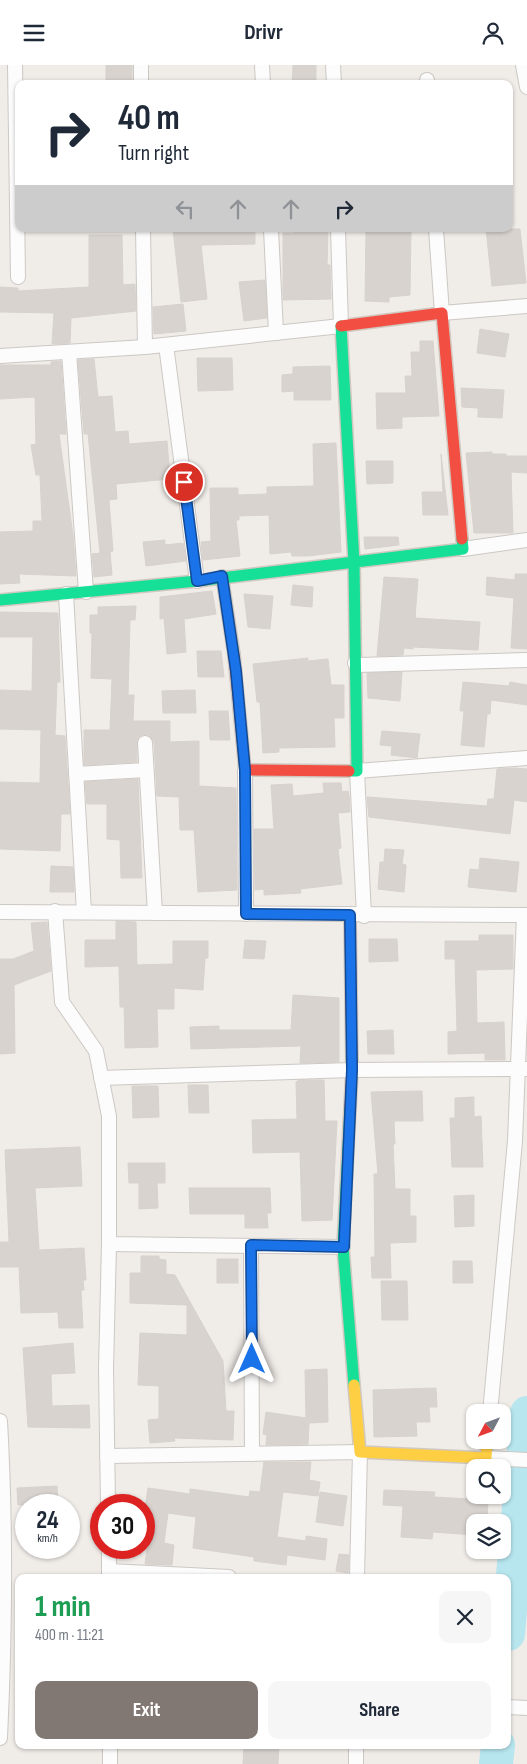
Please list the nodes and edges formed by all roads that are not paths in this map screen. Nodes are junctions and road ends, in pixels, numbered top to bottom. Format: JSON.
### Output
{"nodes":[{"id":1,"x":15,"y":65,"type":"edge"},
{"id":2,"x":141,"y":65,"type":"edge"},
{"id":3,"x":262,"y":65,"type":"edge"},
{"id":4,"x":334,"y":65,"type":"edge"},
{"id":5,"x":523,"y":65,"type":"edge"},
{"id":6,"x":15,"y":80,"type":"edge"},
{"id":7,"x":141,"y":80,"type":"edge"},
{"id":8,"x":263,"y":80,"type":"edge"},
{"id":9,"x":334,"y":80,"type":"edge"},
{"id":10,"x":527,"y":87,"type":"edge"},
{"id":11,"x":17,"y":232,"type":"edge"},
{"id":12,"x":143,"y":232,"type":"edge"},
{"id":13,"x":271,"y":232,"type":"edge"},
{"id":14,"x":338,"y":232,"type":"edge"},
{"id":15,"x":436,"y":232,"type":"edge"},
{"id":16,"x":18,"y":277,"type":"dead end"},
{"id":17,"x":527,"y":306,"type":"edge"},
{"id":18,"x":442,"y":313,"type":"junction"},
{"id":19,"x":341,"y":326,"type":"junction"},
{"id":20,"x":276,"y":333,"type":"junction"},
{"id":21,"x":166,"y":345,"type":"junction"},
{"id":22,"x":145,"y":347,"type":"junction"},
{"id":23,"x":69,"y":352,"type":"junction"},
{"id":24,"x":0,"y":356,"type":"edge"},
{"id":25,"x":527,"y":540,"type":"edge"},
{"id":26,"x":463,"y":549,"type":"junction"},
{"id":27,"x":354,"y":563,"type":"junction"},
{"id":28,"x":222,"y":576,"type":"junction"},
{"id":29,"x":197,"y":581,"type":"junction"},
{"id":30,"x":86,"y":592,"type":"junction"},
{"id":31,"x":66,"y":594,"type":"junction"},
{"id":32,"x":0,"y":600,"type":"edge"},
{"id":33,"x":527,"y":660,"type":"edge"},
{"id":34,"x":356,"y":663,"type":"junction"},
{"id":35,"x":145,"y":743,"type":"dead end"},
{"id":36,"x":527,"y":758,"type":"edge"},
{"id":37,"x":146,"y":770,"type":"junction"},
{"id":38,"x":245,"y":770,"type":"junction"},
{"id":39,"x":357,"y":771,"type":"junction"},
{"id":40,"x":76,"y":774,"type":"junction"},
{"id":41,"x":55,"y":911,"type":"junction"},
{"id":42,"x":0,"y":912,"type":"edge"},
{"id":43,"x":84,"y":912,"type":"junction"},
{"id":44,"x":155,"y":913,"type":"junction"},
{"id":45,"x":246,"y":914,"type":"junction"},
{"id":46,"x":357,"y":915,"type":"junction"},
{"id":47,"x":526,"y":915,"type":"edge"},
{"id":48,"x":523,"y":1069,"type":"edge"},
{"id":49,"x":352,"y":1070,"type":"junction"},
{"id":50,"x":101,"y":1078,"type":"junction"},
{"id":51,"x":109,"y":1244,"type":"junction"},
{"id":52,"x":251,"y":1245,"type":"junction"},
{"id":53,"x":344,"y":1247,"type":"junction"},
{"id":54,"x":491,"y":1404,"type":"edge"},
{"id":55,"x":0,"y":1421,"type":"edge"},
{"id":56,"x":487,"y":1449,"type":"edge"},
{"id":57,"x":360,"y":1452,"type":"junction"},
{"id":58,"x":252,"y":1454,"type":"junction"},
{"id":59,"x":107,"y":1456,"type":"junction"},
{"id":60,"x":486,"y":1458,"type":"junction"},
{"id":61,"x":527,"y":1460,"type":"edge"},
{"id":62,"x":108,"y":1494,"type":"edge"},
{"id":63,"x":109,"y":1559,"type":"edge"},
{"id":64,"x":109,"y":1574,"type":"edge"},
{"id":65,"x":357,"y":1574,"type":"edge"},
{"id":66,"x":511,"y":1707,"type":"edge"},
{"id":67,"x":527,"y":1708,"type":"edge"},
{"id":68,"x":0,"y":1738,"type":"edge"},
{"id":69,"x":110,"y":1749,"type":"edge"},
{"id":70,"x":356,"y":1749,"type":"edge"},
{"id":71,"x":110,"y":1764,"type":"edge"},
{"id":72,"x":356,"y":1764,"type":"edge"}],
"edges":[{"from":1,"to":6,"type":"street"},
{"from":2,"to":7,"type":"street"},
{"from":3,"to":8,"type":"street"},
{"from":4,"to":9,"type":"street"},
{"from":5,"to":10,"type":"street"},
{"from":11,"to":16,"type":"street"},
{"from":12,"to":22,"type":"street"},
{"from":13,"to":20,"type":"street"},
{"from":14,"to":19,"type":"street"},
{"from":15,"to":18,"type":"street"},
{"from":17,"to":18,"type":"street"},
{"from":18,"to":19,"type":"street"},
{"from":18,"to":26,"type":"street"},
{"from":19,"to":20,"type":"street"},
{"from":19,"to":27,"type":"street"},
{"from":20,"to":21,"type":"street"},
{"from":21,"to":22,"type":"street"},
{"from":21,"to":29,"type":"street"},
{"from":22,"to":23,"type":"street"},
{"from":23,"to":24,"type":"street"},
{"from":23,"to":30,"type":"street"},
{"from":25,"to":26,"type":"street"},
{"from":26,"to":27,"type":"street"},
{"from":27,"to":28,"type":"street"},
{"from":27,"to":34,"type":"street"},
{"from":28,"to":29,"type":"street"},
{"from":28,"to":38,"type":"street"},
{"from":29,"to":30,"type":"street"},
{"from":30,"to":31,"type":"street"},
{"from":31,"to":32,"type":"street"},
{"from":31,"to":40,"type":"street"},
{"from":33,"to":34,"type":"street"},
{"from":34,"to":39,"type":"street"},
{"from":35,"to":37,"type":"street"},
{"from":36,"to":39,"type":"street"},
{"from":37,"to":40,"type":"street"},
{"from":37,"to":44,"type":"street"},
{"from":38,"to":39,"type":"street"},
{"from":38,"to":45,"type":"street"},
{"from":39,"to":46,"type":"street"},
{"from":40,"to":43,"type":"street"},
{"from":41,"to":42,"type":"street"},
{"from":41,"to":43,"type":"street"},
{"from":41,"to":50,"type":"street"},
{"from":43,"to":44,"type":"street"},
{"from":44,"to":45,"type":"street"},
{"from":45,"to":46,"type":"street"},
{"from":46,"to":47,"type":"street"},
{"from":46,"to":49,"type":"street"},
{"from":47,"to":48,"type":"street"},
{"from":48,"to":49,"type":"street"},
{"from":48,"to":54,"type":"street"},
{"from":49,"to":50,"type":"street"},
{"from":49,"to":53,"type":"street"},
{"from":50,"to":51,"type":"street"},
{"from":51,"to":52,"type":"street"},
{"from":51,"to":59,"type":"street"},
{"from":52,"to":53,"type":"street"},
{"from":52,"to":58,"type":"street"},
{"from":53,"to":57,"type":"street"},
{"from":55,"to":68,"type":"street"},
{"from":56,"to":60,"type":"street"},
{"from":57,"to":58,"type":"street"},
{"from":57,"to":60,"type":"street"},
{"from":57,"to":65,"type":"street"},
{"from":58,"to":59,"type":"street"},
{"from":59,"to":62,"type":"street"},
{"from":60,"to":61,"type":"street"},
{"from":63,"to":64,"type":"street"},
{"from":66,"to":67,"type":"street"},
{"from":69,"to":71,"type":"street"},
{"from":70,"to":72,"type":"street"}]}
